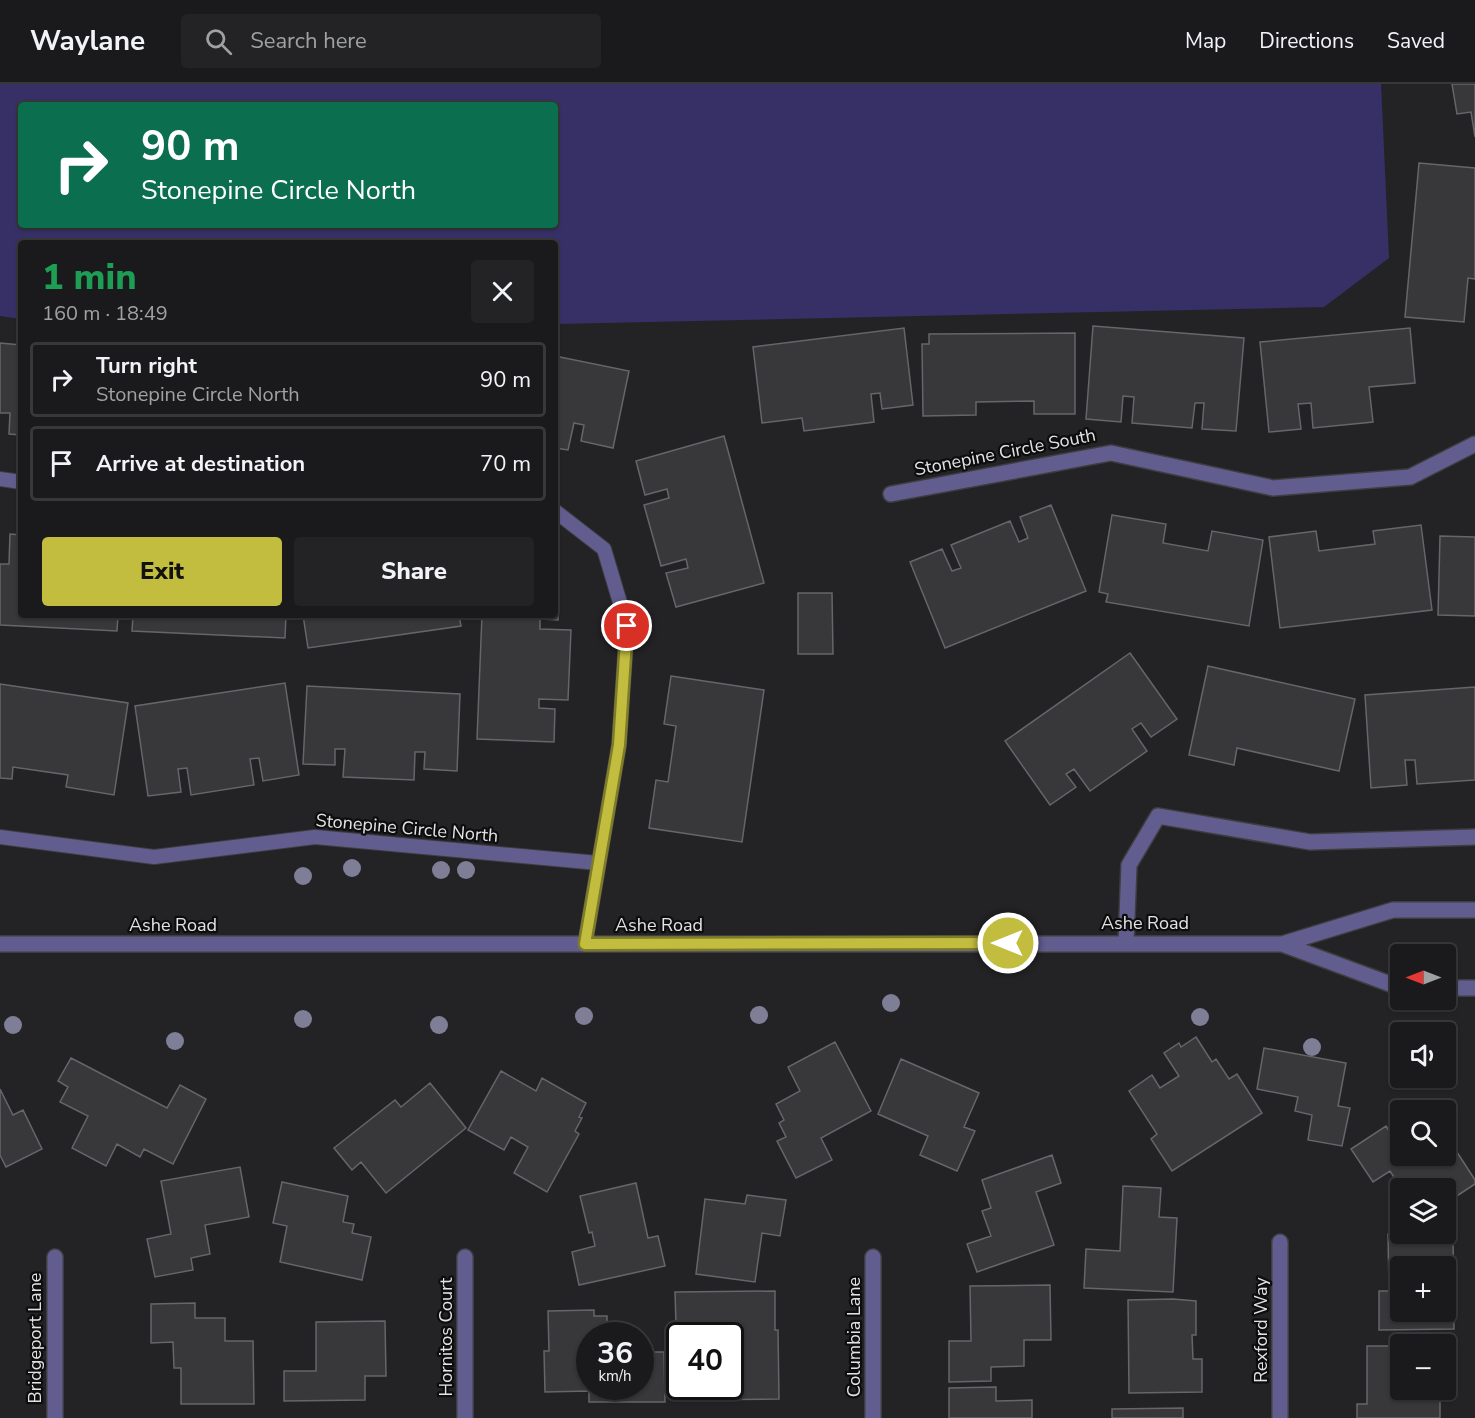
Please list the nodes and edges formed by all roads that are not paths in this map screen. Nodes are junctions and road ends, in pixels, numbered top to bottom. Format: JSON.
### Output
{"nodes":[{"id":1,"x":1475,"y":444,"type":"edge"},
{"id":2,"x":0,"y":479,"type":"edge"},
{"id":3,"x":18,"y":482,"type":"edge"},
{"id":4,"x":891,"y":494,"type":"dead end"},
{"id":5,"x":558,"y":513,"type":"edge"},
{"id":6,"x":0,"y":837,"type":"edge"},
{"id":7,"x":1475,"y":837,"type":"edge"},
{"id":8,"x":598,"y":863,"type":"junction"},
{"id":9,"x":1475,"y":910,"type":"edge"},
{"id":10,"x":1126,"y":943,"type":"junction"},
{"id":11,"x":0,"y":944,"type":"edge"},
{"id":12,"x":585,"y":944,"type":"junction"},
{"id":13,"x":1282,"y":944,"type":"junction"},
{"id":14,"x":1390,"y":984,"type":"edge"},
{"id":15,"x":1456,"y":988,"type":"edge"},
{"id":16,"x":1475,"y":988,"type":"edge"},
{"id":17,"x":1280,"y":1242,"type":"dead end"},
{"id":18,"x":55,"y":1257,"type":"dead end"},
{"id":19,"x":465,"y":1257,"type":"dead end"},
{"id":20,"x":873,"y":1257,"type":"dead end"},
{"id":21,"x":55,"y":1418,"type":"edge"},
{"id":22,"x":465,"y":1418,"type":"edge"},
{"id":23,"x":873,"y":1418,"type":"edge"},
{"id":24,"x":1280,"y":1418,"type":"edge"}],
"edges":[{"from":1,"to":4,"type":"street","name":"Stonepine Circle South"},
{"from":2,"to":3,"type":"lane"},
{"from":5,"to":8,"type":"lane"},
{"from":6,"to":8,"type":"lane","name":"Stonepine Circle North"},
{"from":7,"to":10,"type":"street"},
{"from":8,"to":12,"type":"lane"},
{"from":9,"to":13,"type":"street","name":"Ashe Road"},
{"from":10,"to":12,"type":"street","name":"Ashe Road"},
{"from":10,"to":13,"type":"street","name":"Ashe Road"},
{"from":11,"to":12,"type":"street","name":"Ashe Road"},
{"from":13,"to":14,"type":"street","name":"Ashe Road"},
{"from":15,"to":16,"type":"street"},
{"from":17,"to":24,"type":"street","name":"Rexford Way"},
{"from":18,"to":21,"type":"street","name":"Bridgeport Lane"},
{"from":19,"to":22,"type":"street","name":"Hornitos Court"},
{"from":20,"to":23,"type":"street","name":"Columbia Lane"}]}
